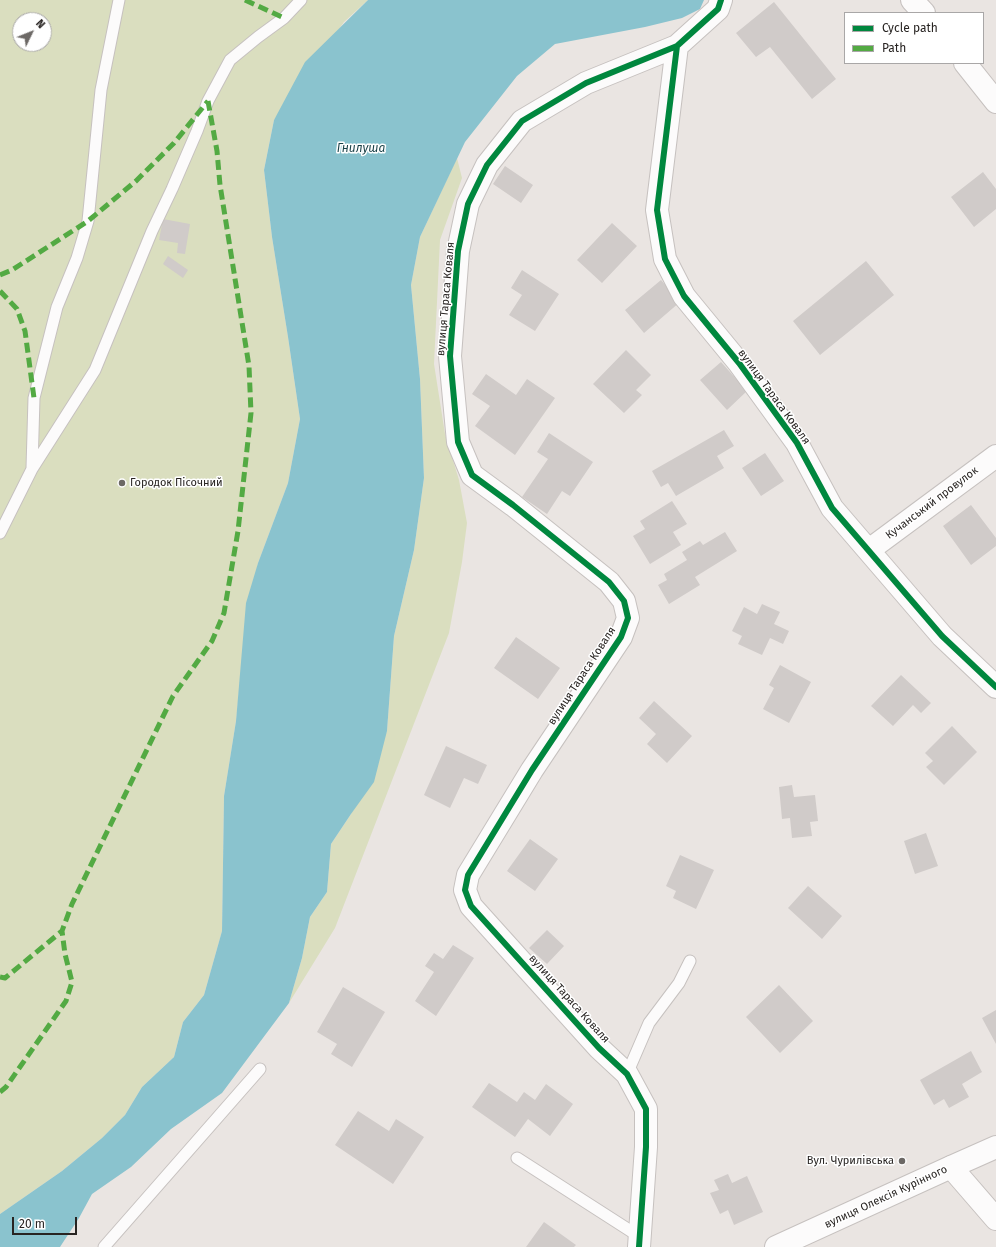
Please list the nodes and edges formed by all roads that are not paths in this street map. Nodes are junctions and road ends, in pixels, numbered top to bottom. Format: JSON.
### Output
{"nodes":[{"id":1,"x":119,"y":0,"type":"edge"},
{"id":2,"x":302,"y":0,"type":"edge"},
{"id":3,"x":721,"y":0,"type":"edge"},
{"id":4,"x":912,"y":0,"type":"edge"},
{"id":5,"x":923,"y":12,"type":"edge"},
{"id":6,"x":677,"y":46,"type":"junction"},
{"id":7,"x":966,"y":64,"type":"edge"},
{"id":8,"x":996,"y":102,"type":"edge"},
{"id":9,"x":996,"y":456,"type":"edge"},
{"id":10,"x":32,"y":469,"type":"junction"},
{"id":11,"x":0,"y":533,"type":"edge"},
{"id":12,"x":869,"y":550,"type":"junction"},
{"id":13,"x":996,"y":687,"type":"edge"},
{"id":14,"x":690,"y":961,"type":"dead end"},
{"id":15,"x":260,"y":1069,"type":"dead end"},
{"id":16,"x":627,"y":1074,"type":"junction"},
{"id":17,"x":996,"y":1147,"type":"edge"},
{"id":18,"x":517,"y":1158,"type":"dead end"},
{"id":19,"x":951,"y":1167,"type":"junction"},
{"id":20,"x":996,"y":1219,"type":"edge"},
{"id":21,"x":639,"y":1242,"type":"edge"},
{"id":22,"x":104,"y":1247,"type":"edge"},
{"id":23,"x":776,"y":1247,"type":"edge"}],
"edges":[{"from":1,"to":10,"type":"lane"},
{"from":2,"to":10,"type":"lane"},
{"from":3,"to":6,"type":"street","name":"вулиця Тараса Коваля"},
{"from":4,"to":5,"type":"street"},
{"from":6,"to":12,"type":"street","name":"вулиця Тараса Коваля"},
{"from":6,"to":16,"type":"street","name":"вулиця Тараса Коваля"},
{"from":7,"to":8,"type":"street"},
{"from":9,"to":12,"type":"street","name":"Кучанський провулок"},
{"from":10,"to":11,"type":"lane"},
{"from":12,"to":13,"type":"street","name":"вулиця Тараса Коваля"},
{"from":14,"to":16,"type":"lane"},
{"from":15,"to":22,"type":"lane"},
{"from":16,"to":21,"type":"street","name":"вулиця Тараса Коваля"},
{"from":17,"to":19,"type":"street","name":"вулиця Олексія Курінного"},
{"from":18,"to":21,"type":"lane"},
{"from":19,"to":20,"type":"street"},
{"from":19,"to":23,"type":"street","name":"вулиця Олексія Курінного"}]}
